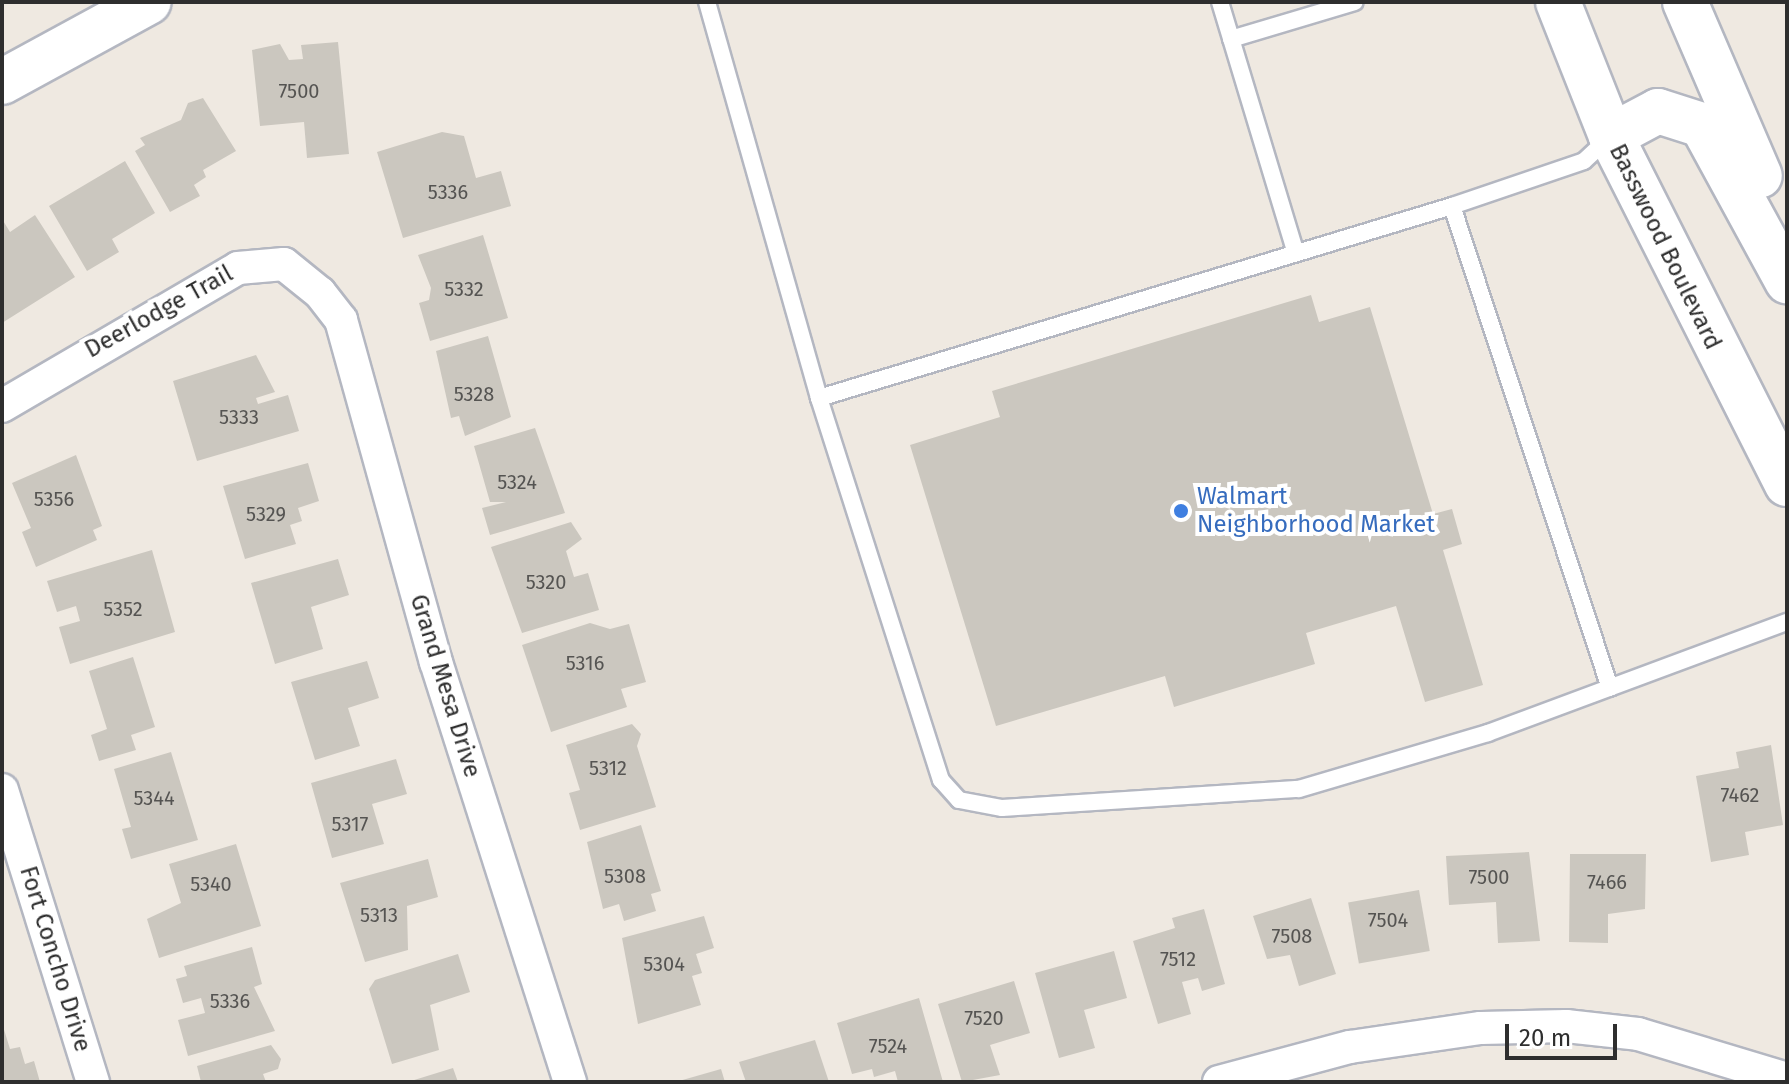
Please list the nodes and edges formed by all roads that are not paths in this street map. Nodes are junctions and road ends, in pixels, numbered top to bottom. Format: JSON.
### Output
{"nodes":[{"id":1,"x":149,"y":2,"type":"edge"},
{"id":2,"x":707,"y":2,"type":"edge"},
{"id":3,"x":1220,"y":2,"type":"edge"},
{"id":4,"x":1355,"y":2,"type":"edge"},
{"id":5,"x":1558,"y":2,"type":"edge"},
{"id":6,"x":1685,"y":2,"type":"edge"},
{"id":7,"x":1317,"y":7,"type":"edge"},
{"id":8,"x":1231,"y":39,"type":"junction"},
{"id":9,"x":2,"y":82,"type":"edge"},
{"id":10,"x":1611,"y":136,"type":"junction"},
{"id":11,"x":1452,"y":206,"type":"junction"},
{"id":12,"x":1787,"y":228,"type":"edge"},
{"id":13,"x":1296,"y":253,"type":"junction"},
{"id":14,"x":1787,"y":281,"type":"edge"},
{"id":15,"x":320,"y":293,"type":"joint"},
{"id":16,"x":819,"y":398,"type":"junction"},
{"id":17,"x":2,"y":406,"type":"edge"},
{"id":18,"x":1787,"y":484,"type":"edge"},
{"id":19,"x":1787,"y":622,"type":"edge"},
{"id":20,"x":1610,"y":688,"type":"junction"},
{"id":21,"x":2,"y":790,"type":"edge"},
{"id":22,"x":1787,"y":1079,"type":"edge"},
{"id":23,"x":93,"y":1082,"type":"edge"},
{"id":24,"x":570,"y":1082,"type":"edge"},
{"id":25,"x":1219,"y":1082,"type":"edge"}],
"edges":[{"from":1,"to":9,"type":"main road"},
{"from":2,"to":16,"type":"lane"},
{"from":3,"to":8,"type":"lane"},
{"from":4,"to":7,"type":"lane"},
{"from":5,"to":10,"type":"main road","name":"Basswood Boulevard"},
{"from":6,"to":12,"type":"main road"},
{"from":7,"to":8,"type":"lane"},
{"from":8,"to":13,"type":"lane"},
{"from":10,"to":11,"type":"lane"},
{"from":10,"to":14,"type":"main road"},
{"from":10,"to":18,"type":"main road","name":"Basswood Boulevard"},
{"from":11,"to":13,"type":"lane"},
{"from":11,"to":20,"type":"lane"},
{"from":13,"to":16,"type":"lane"},
{"from":15,"to":17,"type":"street","name":"Deerlodge Trail"},
{"from":15,"to":24,"type":"street","name":"Grand Mesa Drive"},
{"from":16,"to":20,"type":"lane"},
{"from":19,"to":20,"type":"lane"},
{"from":21,"to":23,"type":"street","name":"Fort Concho Drive"},
{"from":22,"to":25,"type":"street"}]}
